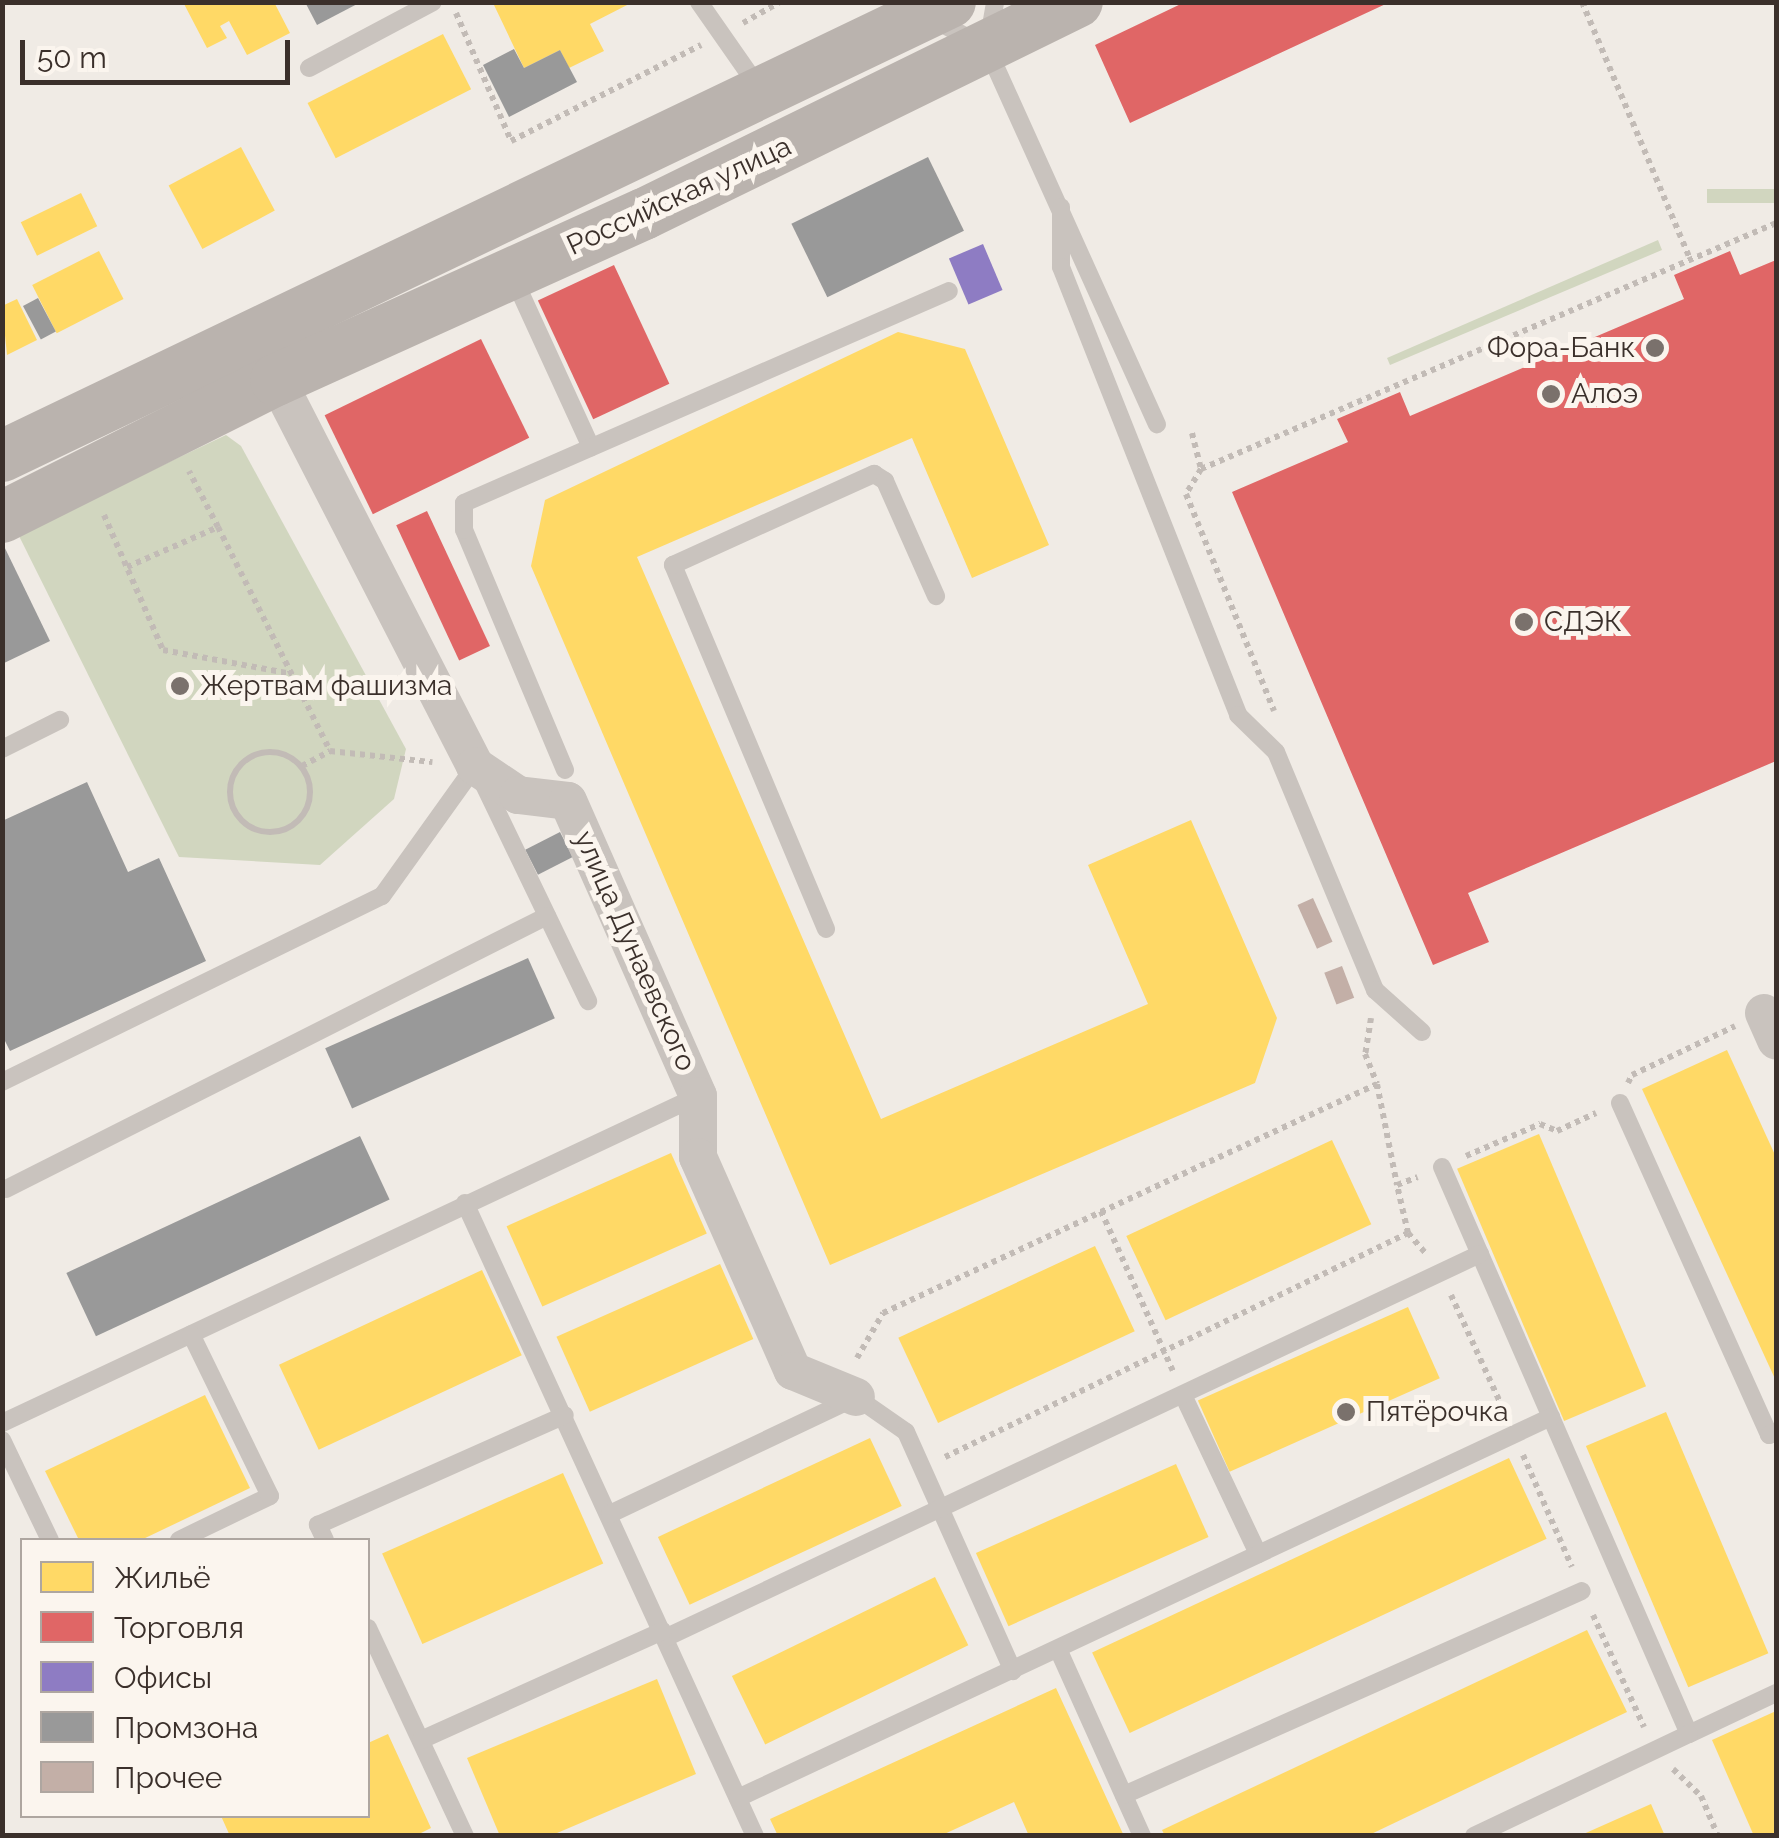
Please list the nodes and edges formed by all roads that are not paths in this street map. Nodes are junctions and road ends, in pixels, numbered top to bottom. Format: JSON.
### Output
{"nodes":[{"id":1,"x":433,"y":2,"type":"edge"},
{"id":2,"x":699,"y":2,"type":"edge"},
{"id":3,"x":1077,"y":2,"type":"edge"},
{"id":4,"x":936,"y":9,"type":"edge"},
{"id":5,"x":991,"y":25,"type":"edge"},
{"id":6,"x":309,"y":68,"type":"dead end"},
{"id":7,"x":762,"y":93,"type":"junction"},
{"id":8,"x":1060,"y":207,"type":"junction"},
{"id":9,"x":512,"y":274,"type":"junction"},
{"id":10,"x":949,"y":291,"type":"dead end"},
{"id":11,"x":253,"y":331,"type":"junction"},
{"id":12,"x":276,"y":380,"type":"junction"},
{"id":13,"x":1157,"y":424,"type":"dead end"},
{"id":14,"x":590,"y":447,"type":"junction"},
{"id":15,"x":2,"y":456,"type":"edge"},
{"id":16,"x":2,"y":517,"type":"edge"},
{"id":17,"x":936,"y":596,"type":"dead end"},
{"id":18,"x":60,"y":720,"type":"dead end"},
{"id":19,"x":2,"y":749,"type":"edge"},
{"id":20,"x":474,"y":766,"type":"junction"},
{"id":21,"x":564,"y":770,"type":"dead end"},
{"id":22,"x":546,"y":916,"type":"junction"},
{"id":23,"x":826,"y":929,"type":"dead end"},
{"id":24,"x":588,"y":1001,"type":"dead end"},
{"id":25,"x":1422,"y":1032,"type":"dead end"},
{"id":26,"x":2,"y":1082,"type":"edge"},
{"id":27,"x":698,"y":1096,"type":"junction"},
{"id":28,"x":1620,"y":1103,"type":"dead end"},
{"id":29,"x":1442,"y":1167,"type":"road end"},
{"id":30,"x":6,"y":1189,"type":"dead end"},
{"id":31,"x":465,"y":1204,"type":"junction"},
{"id":32,"x":1480,"y":1254,"type":"junction"},
{"id":33,"x":192,"y":1334,"type":"junction"},
{"id":34,"x":842,"y":1391,"type":"junction"},
{"id":35,"x":1184,"y":1395,"type":"junction"},
{"id":36,"x":565,"y":1415,"type":"junction"},
{"id":37,"x":1551,"y":1417,"type":"junction"},
{"id":38,"x":2,"y":1423,"type":"edge"},
{"id":39,"x":2,"y":1440,"type":"edge"},
{"id":40,"x":1774,"y":1440,"type":"edge"},
{"id":41,"x":941,"y":1510,"type":"junction"},
{"id":42,"x":610,"y":1514,"type":"junction"},
{"id":43,"x":49,"y":1538,"type":"edge"},
{"id":44,"x":183,"y":1538,"type":"edge"},
{"id":45,"x":325,"y":1538,"type":"edge"},
{"id":46,"x":1258,"y":1554,"type":"junction"},
{"id":47,"x":1582,"y":1591,"type":"road end"},
{"id":48,"x":370,"y":1632,"type":"edge"},
{"id":49,"x":663,"y":1634,"type":"junction"},
{"id":50,"x":1058,"y":1649,"type":"junction"},
{"id":51,"x":1013,"y":1671,"type":"junction"},
{"id":52,"x":1776,"y":1693,"type":"edge"},
{"id":53,"x":1689,"y":1734,"type":"junction"},
{"id":54,"x":421,"y":1740,"type":"junction"},
{"id":55,"x":1124,"y":1795,"type":"junction"},
{"id":56,"x":738,"y":1798,"type":"junction"},
{"id":57,"x":751,"y":1834,"type":"edge"},
{"id":58,"x":465,"y":1836,"type":"edge"},
{"id":59,"x":1142,"y":1836,"type":"edge"},
{"id":60,"x":1474,"y":1836,"type":"edge"}],
"edges":[{"from":1,"to":6,"type":"lane"},
{"from":2,"to":7,"type":"lane"},
{"from":3,"to":5,"type":"main road","name":"Российская улица"},
{"from":4,"to":5,"type":"lane"},
{"from":4,"to":7,"type":"main road","name":"Российская улица"},
{"from":5,"to":8,"type":"lane"},
{"from":5,"to":9,"type":"main road","name":"Российская улица"},
{"from":7,"to":11,"type":"main road","name":"Российская улица"},
{"from":8,"to":13,"type":"lane"},
{"from":8,"to":25,"type":"lane"},
{"from":9,"to":12,"type":"main road","name":"Российская улица"},
{"from":9,"to":14,"type":"lane"},
{"from":10,"to":14,"type":"lane"},
{"from":11,"to":12,"type":"street"},
{"from":11,"to":15,"type":"main road","name":"Российская улица"},
{"from":12,"to":16,"type":"main road","name":"Российская улица"},
{"from":12,"to":20,"type":"street"},
{"from":14,"to":21,"type":"lane"},
{"from":17,"to":23,"type":"lane"},
{"from":18,"to":19,"type":"lane"},
{"from":20,"to":22,"type":"lane"},
{"from":20,"to":26,"type":"lane"},
{"from":20,"to":27,"type":"street","name":"улица Дунаевского"},
{"from":22,"to":24,"type":"lane"},
{"from":22,"to":30,"type":"lane"},
{"from":27,"to":31,"type":"lane"},
{"from":27,"to":34,"type":"street","name":"улица Дунаевского"},
{"from":28,"to":40,"type":"lane"},
{"from":29,"to":32,"type":"lane"},
{"from":31,"to":33,"type":"lane"},
{"from":31,"to":36,"type":"lane"},
{"from":32,"to":35,"type":"lane"},
{"from":32,"to":37,"type":"lane"},
{"from":33,"to":38,"type":"lane"},
{"from":33,"to":44,"type":"lane"},
{"from":34,"to":41,"type":"lane"},
{"from":34,"to":42,"type":"lane"},
{"from":35,"to":41,"type":"lane"},
{"from":35,"to":46,"type":"lane"},
{"from":36,"to":42,"type":"lane"},
{"from":36,"to":45,"type":"lane"},
{"from":37,"to":46,"type":"lane"},
{"from":37,"to":53,"type":"lane"},
{"from":39,"to":43,"type":"lane"},
{"from":41,"to":49,"type":"lane"},
{"from":41,"to":51,"type":"lane"},
{"from":42,"to":49,"type":"lane"},
{"from":46,"to":50,"type":"lane"},
{"from":47,"to":55,"type":"lane"},
{"from":48,"to":54,"type":"lane"},
{"from":49,"to":54,"type":"lane"},
{"from":49,"to":56,"type":"lane"},
{"from":50,"to":51,"type":"lane"},
{"from":50,"to":55,"type":"lane"},
{"from":51,"to":56,"type":"lane"},
{"from":52,"to":53,"type":"lane"},
{"from":53,"to":60,"type":"lane"},
{"from":54,"to":58,"type":"lane"},
{"from":55,"to":59,"type":"lane"},
{"from":56,"to":57,"type":"lane"}]}
